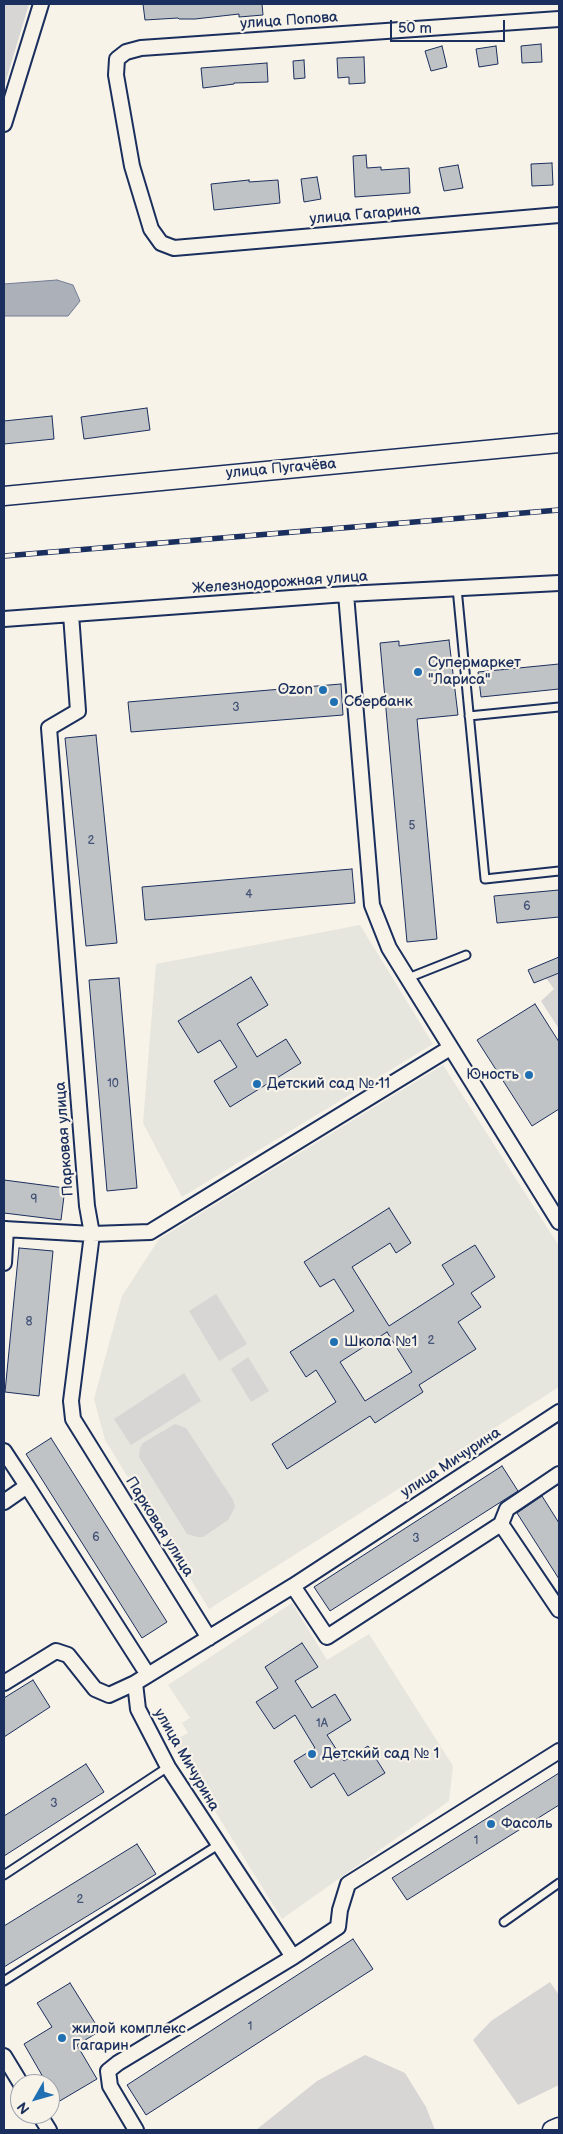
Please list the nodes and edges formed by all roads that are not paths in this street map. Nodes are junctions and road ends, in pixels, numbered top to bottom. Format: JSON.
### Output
{"nodes":[{"id":1,"x":42,"y":4,"type":"edge"},
{"id":2,"x":559,"y":19,"type":"edge"},
{"id":3,"x":4,"y":124,"type":"edge"},
{"id":4,"x":559,"y":215,"type":"edge"},
{"id":5,"x":174,"y":248,"type":"joint"},
{"id":6,"x":559,"y":443,"type":"edge"},
{"id":7,"x":4,"y":496,"type":"edge"},
{"id":8,"x":559,"y":583,"type":"edge"},
{"id":9,"x":457,"y":588,"type":"junction"},
{"id":10,"x":346,"y":594,"type":"junction"},
{"id":11,"x":71,"y":614,"type":"junction"},
{"id":12,"x":4,"y":619,"type":"edge"},
{"id":13,"x":559,"y":707,"type":"edge"},
{"id":14,"x":468,"y":716,"type":"junction"},
{"id":15,"x":559,"y":871,"type":"edge"},
{"id":16,"x":466,"y":955,"type":"dead end"},
{"id":17,"x":408,"y":978,"type":"junction"},
{"id":18,"x":450,"y":1048,"type":"junction"},
{"id":19,"x":559,"y":1222,"type":"edge"},
{"id":20,"x":5,"y":1229,"type":"edge"},
{"id":21,"x":92,"y":1234,"type":"junction"},
{"id":22,"x":4,"y":1262,"type":"edge"},
{"id":23,"x":559,"y":1414,"type":"edge"},
{"id":24,"x":4,"y":1451,"type":"edge"},
{"id":25,"x":559,"y":1474,"type":"edge"},
{"id":26,"x":27,"y":1486,"type":"junction"},
{"id":27,"x":4,"y":1502,"type":"edge"},
{"id":28,"x":502,"y":1524,"type":"junction"},
{"id":29,"x":294,"y":1586,"type":"junction"},
{"id":30,"x":559,"y":1610,"type":"edge"},
{"id":31,"x":209,"y":1638,"type":"junction"},
{"id":32,"x":148,"y":1675,"type":"junction"},
{"id":33,"x":4,"y":1683,"type":"edge"},
{"id":34,"x":135,"y":1683,"type":"junction"},
{"id":35,"x":559,"y":1751,"type":"edge"},
{"id":36,"x":168,"y":1767,"type":"junction"},
{"id":37,"x":218,"y":1845,"type":"junction"},
{"id":38,"x":4,"y":1875,"type":"edge"},
{"id":39,"x":559,"y":1884,"type":"edge"},
{"id":40,"x":504,"y":1922,"type":"dead end"},
{"id":41,"x":293,"y":1957,"type":"junction"},
{"id":42,"x":4,"y":1981,"type":"edge"},
{"id":43,"x":4,"y":2056,"type":"edge"},
{"id":44,"x":15,"y":2074,"type":"edge"},
{"id":45,"x":559,"y":2127,"type":"edge"},
{"id":46,"x":136,"y":2130,"type":"edge"},
{"id":47,"x":552,"y":2130,"type":"edge"}],
"edges":[{"from":1,"to":3,"type":"street"},
{"from":2,"to":5,"type":"street","name":"улица Попова"},
{"from":4,"to":5,"type":"street","name":"улица Гагарина"},
{"from":6,"to":7,"type":"street","name":"улица Пугачёва"},
{"from":8,"to":9,"type":"street","name":"Железнодорожная улица"},
{"from":9,"to":10,"type":"street","name":"Железнодорожная улица"},
{"from":9,"to":14,"type":"lane"},
{"from":10,"to":11,"type":"street","name":"Железнодорожная улица"},
{"from":10,"to":17,"type":"street"},
{"from":11,"to":12,"type":"street","name":"Железнодорожная улица"},
{"from":11,"to":21,"type":"street","name":"Парковая улица"},
{"from":13,"to":14,"type":"lane"},
{"from":14,"to":15,"type":"lane"},
{"from":16,"to":17,"type":"lane"},
{"from":17,"to":18,"type":"street"},
{"from":18,"to":19,"type":"street"},
{"from":18,"to":21,"type":"street"},
{"from":20,"to":21,"type":"street"},
{"from":20,"to":22,"type":"street"},
{"from":21,"to":31,"type":"street","name":"Парковая улица"},
{"from":23,"to":29,"type":"street","name":"улица Мичурина"},
{"from":24,"to":26,"type":"street"},
{"from":25,"to":28,"type":"street"},
{"from":26,"to":27,"type":"street"},
{"from":26,"to":32,"type":"street"},
{"from":28,"to":29,"type":"street"},
{"from":28,"to":30,"type":"street"},
{"from":29,"to":31,"type":"street","name":"улица Мичурина"},
{"from":31,"to":32,"type":"street","name":"улица Мичурина"},
{"from":32,"to":34,"type":"street","name":"улица Мичурина"},
{"from":33,"to":34,"type":"street"},
{"from":34,"to":36,"type":"street","name":"улица Мичурина"},
{"from":35,"to":41,"type":"street"},
{"from":36,"to":37,"type":"street","name":"улица Мичурина"},
{"from":36,"to":38,"type":"lane"},
{"from":37,"to":41,"type":"street","name":"улица Мичурина"},
{"from":37,"to":42,"type":"lane"},
{"from":39,"to":40,"type":"lane"},
{"from":41,"to":46,"type":"street"},
{"from":43,"to":44,"type":"street"},
{"from":45,"to":47,"type":"street"}]}
